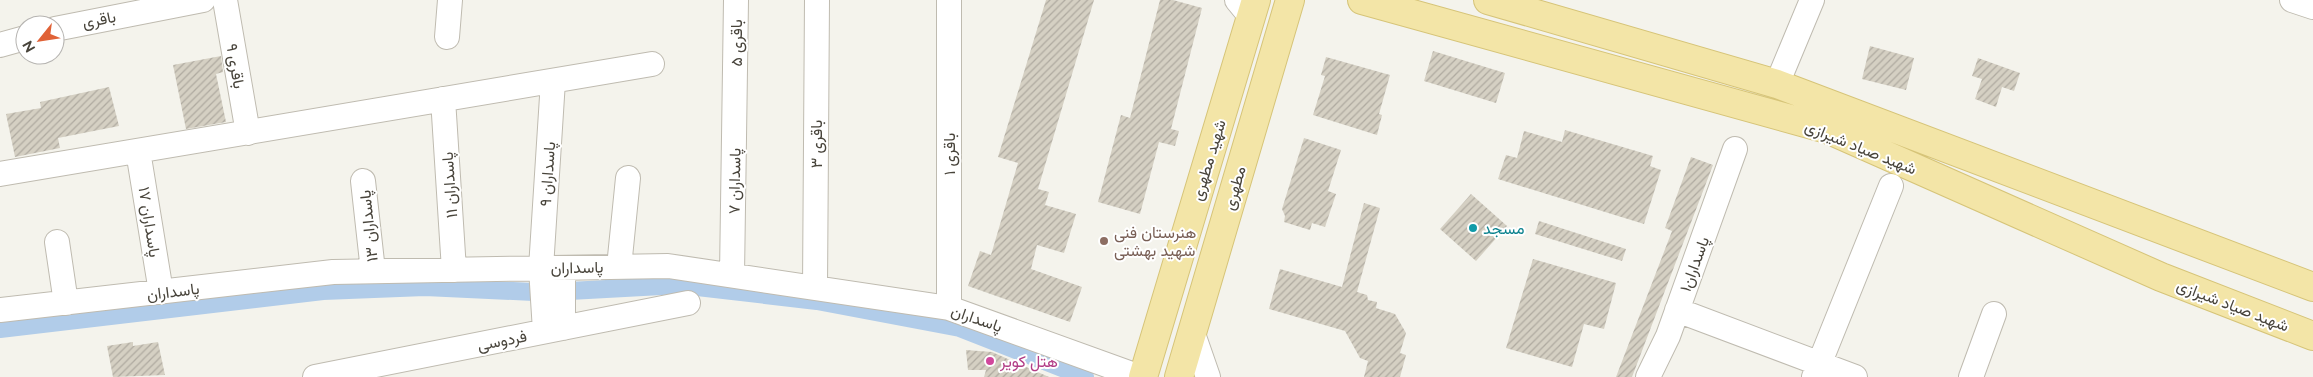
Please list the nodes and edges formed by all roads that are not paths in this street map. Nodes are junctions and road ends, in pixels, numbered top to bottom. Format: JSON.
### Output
{"nodes":[{"id":1,"x":202,"y":0,"type":"edge"},
{"id":2,"x":224,"y":0,"type":"edge"},
{"id":3,"x":450,"y":0,"type":"edge"},
{"id":4,"x":736,"y":0,"type":"edge"},
{"id":5,"x":816,"y":0,"type":"edge"},
{"id":6,"x":949,"y":0,"type":"edge"},
{"id":7,"x":1290,"y":0,"type":"edge"},
{"id":8,"x":1362,"y":0,"type":"edge"},
{"id":9,"x":1488,"y":0,"type":"edge"},
{"id":10,"x":1812,"y":0,"type":"edge"},
{"id":11,"x":2292,"y":0,"type":"edge"},
{"id":12,"x":1248,"y":6,"type":"edge"},
{"id":13,"x":2313,"y":7,"type":"edge"},
{"id":14,"x":65,"y":27,"type":"edge"},
{"id":15,"x":447,"y":37,"type":"dead end"},
{"id":16,"x":15,"y":41,"type":"edge"},
{"id":17,"x":0,"y":45,"type":"edge"},
{"id":18,"x":652,"y":64,"type":"dead end"},
{"id":19,"x":554,"y":81,"type":"junction"},
{"id":20,"x":1777,"y":84,"type":"junction"},
{"id":21,"x":736,"y":86,"type":"joint"},
{"id":22,"x":443,"y":100,"type":"junction"},
{"id":23,"x":248,"y":132,"type":"junction"},
{"id":24,"x":1736,"y":149,"type":"dead end"},
{"id":25,"x":138,"y":151,"type":"junction"},
{"id":26,"x":0,"y":174,"type":"edge"},
{"id":27,"x":628,"y":178,"type":"dead end"},
{"id":28,"x":363,"y":181,"type":"dead end"},
{"id":29,"x":1891,"y":186,"type":"dead end"},
{"id":30,"x":57,"y":242,"type":"dead end"},
{"id":31,"x":619,"y":267,"type":"junction"},
{"id":32,"x":556,"y":268,"type":"junction"},
{"id":33,"x":454,"y":270,"type":"junction"},
{"id":34,"x":373,"y":271,"type":"junction"},
{"id":35,"x":732,"y":275,"type":"junction"},
{"id":36,"x":2313,"y":287,"type":"edge"},
{"id":37,"x":815,"y":288,"type":"junction"},
{"id":38,"x":161,"y":292,"type":"junction"},
{"id":39,"x":66,"y":303,"type":"junction"},
{"id":40,"x":688,"y":303,"type":"dead end"},
{"id":41,"x":949,"y":308,"type":"junction"},
{"id":42,"x":0,"y":310,"type":"edge"},
{"id":43,"x":1677,"y":310,"type":"junction"},
{"id":44,"x":1994,"y":314,"type":"dead end"},
{"id":45,"x":557,"y":329,"type":"junction"},
{"id":46,"x":1192,"y":331,"type":"junction"},
{"id":47,"x":2313,"y":336,"type":"edge"},
{"id":48,"x":385,"y":370,"type":"edge"},
{"id":49,"x":1816,"y":370,"type":"edge"},
{"id":50,"x":317,"y":377,"type":"edge"},
{"id":51,"x":1141,"y":377,"type":"edge"},
{"id":52,"x":1179,"y":377,"type":"edge"},
{"id":53,"x":1208,"y":377,"type":"edge"},
{"id":54,"x":1648,"y":377,"type":"edge"},
{"id":55,"x":1855,"y":377,"type":"edge"},
{"id":56,"x":1971,"y":377,"type":"edge"}],
"edges":[{"from":1,"to":14,"type":"street","name":"باقری"},
{"from":2,"to":23,"type":"street","name":"باقری ۹"},
{"from":3,"to":15,"type":"street"},
{"from":4,"to":21,"type":"street","name":"باقری ۵"},
{"from":5,"to":37,"type":"street","name":"باقری ۳"},
{"from":6,"to":41,"type":"street","name":"باقری ۱"},
{"from":7,"to":46,"type":"main road","name":"مطهری"},
{"from":8,"to":47,"type":"main road","name":"شهید صیاد شیرازی"},
{"from":9,"to":20,"type":"main road","name":"شهید صیاد شیرازی"},
{"from":10,"to":20,"type":"street"},
{"from":11,"to":13,"type":"street"},
{"from":12,"to":51,"type":"main road","name":"شهید مطهری"},
{"from":16,"to":17,"type":"street"},
{"from":18,"to":19,"type":"street"},
{"from":19,"to":22,"type":"street"},
{"from":19,"to":32,"type":"street","name":"پاسداران ۹"},
{"from":20,"to":36,"type":"main road","name":"شهید صیاد شیرازی"},
{"from":21,"to":35,"type":"street","name":"پاسداران ۷"},
{"from":22,"to":23,"type":"street"},
{"from":22,"to":33,"type":"street","name":"پاسداران ۱۱"},
{"from":23,"to":25,"type":"street"},
{"from":24,"to":43,"type":"street","name":"پاسداران۱"},
{"from":25,"to":26,"type":"street"},
{"from":25,"to":38,"type":"street","name":"پاسداران ۱۷"},
{"from":27,"to":31,"type":"street"},
{"from":28,"to":34,"type":"street","name":"پاسداران ۱۳"},
{"from":29,"to":49,"type":"street"},
{"from":30,"to":39,"type":"street"},
{"from":31,"to":32,"type":"street","name":"پاسداران"},
{"from":31,"to":35,"type":"street","name":"پاسداران"},
{"from":32,"to":33,"type":"street","name":"پاسداران"},
{"from":32,"to":45,"type":"street","name":"پاسداران ۹"},
{"from":33,"to":34,"type":"street","name":"پاسداران"},
{"from":34,"to":38,"type":"street","name":"پاسداران"},
{"from":35,"to":37,"type":"street","name":"پاسداران"},
{"from":37,"to":41,"type":"street","name":"پاسداران"},
{"from":38,"to":39,"type":"street","name":"پاسداران"},
{"from":39,"to":42,"type":"street","name":"پاسداران"},
{"from":40,"to":45,"type":"street","name":"فردوسی"},
{"from":41,"to":51,"type":"street","name":"پاسداران"},
{"from":43,"to":49,"type":"street"},
{"from":43,"to":54,"type":"street","name":"پاسداران۱"},
{"from":44,"to":56,"type":"street"},
{"from":45,"to":48,"type":"street","name":"فردوسی"},
{"from":46,"to":52,"type":"main road","name":"مطهری"},
{"from":46,"to":53,"type":"street"},
{"from":48,"to":50,"type":"street","name":"فردوسی"},
{"from":49,"to":55,"type":"street"}]}
